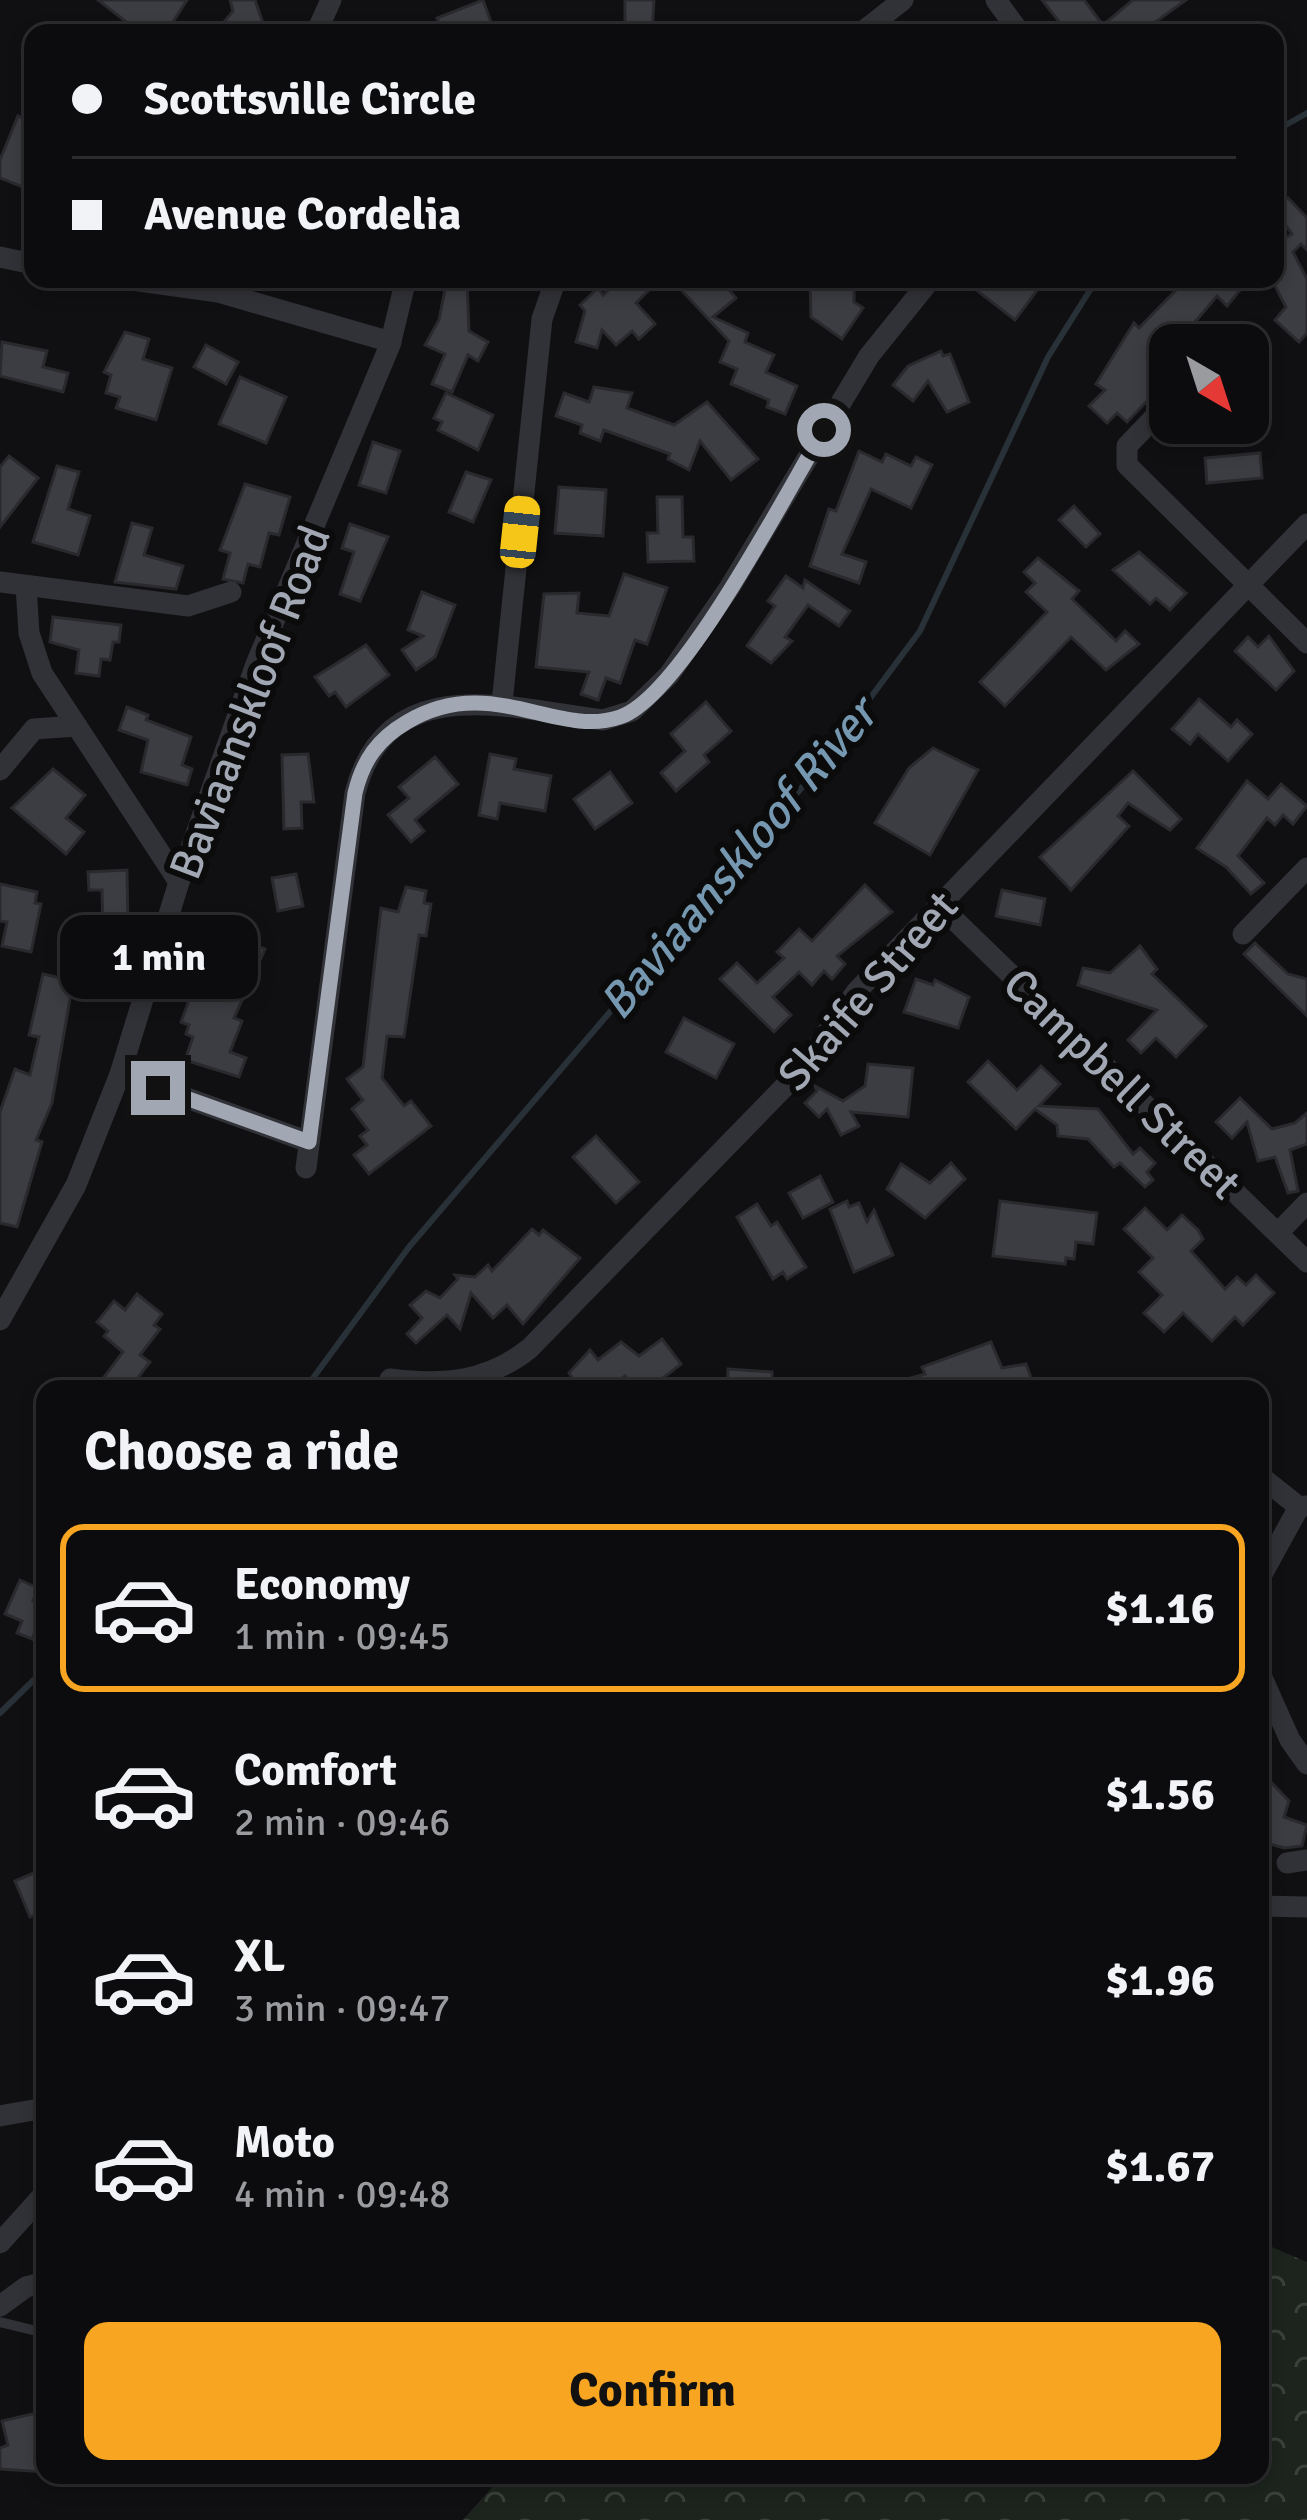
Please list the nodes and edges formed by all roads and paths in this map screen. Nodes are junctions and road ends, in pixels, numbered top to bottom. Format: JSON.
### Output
{"nodes":[{"id":1,"x":903,"y":0,"type":"edge"},
{"id":2,"x":996,"y":0,"type":"edge"},
{"id":3,"x":872,"y":24,"type":"edge"},
{"id":4,"x":1014,"y":24,"type":"edge"},
{"id":5,"x":189,"y":288,"type":"edge"},
{"id":6,"x":404,"y":288,"type":"edge"},
{"id":7,"x":553,"y":288,"type":"edge"},
{"id":8,"x":924,"y":288,"type":"edge"},
{"id":9,"x":391,"y":342,"type":"junction"},
{"id":10,"x":1149,"y":423,"type":"edge"},
{"id":11,"x":1307,"y":524,"type":"edge"},
{"id":12,"x":0,"y":582,"type":"edge"},
{"id":13,"x":26,"y":586,"type":"junction"},
{"id":14,"x":1246,"y":586,"type":"junction"},
{"id":15,"x":230,"y":592,"type":"dead end"},
{"id":16,"x":1307,"y":643,"type":"edge"},
{"id":17,"x":48,"y":682,"type":"junction"},
{"id":18,"x":502,"y":703,"type":"junction"},
{"id":19,"x":77,"y":726,"type":"junction"},
{"id":20,"x":34,"y":729,"type":"junction"},
{"id":21,"x":0,"y":770,"type":"edge"},
{"id":22,"x":1307,"y":868,"type":"edge"},
{"id":23,"x":179,"y":882,"type":"junction"},
{"id":24,"x":939,"y":905,"type":"junction"},
{"id":25,"x":1243,"y":934,"type":"dead end"},
{"id":26,"x":120,"y":1074,"type":"junction"},
{"id":27,"x":309,"y":1142,"type":"junction"},
{"id":28,"x":307,"y":1168,"type":"dead end"},
{"id":29,"x":1307,"y":1203,"type":"edge"},
{"id":30,"x":1278,"y":1233,"type":"junction"},
{"id":31,"x":1307,"y":1262,"type":"edge"},
{"id":32,"x":0,"y":1320,"type":"edge"},
{"id":33,"x":510,"y":1378,"type":"edge"},
{"id":34,"x":390,"y":1379,"type":"dead end"},
{"id":35,"x":411,"y":1380,"type":"edge"},
{"id":36,"x":1269,"y":1482,"type":"edge"},
{"id":37,"x":1303,"y":1506,"type":"edge"},
{"id":38,"x":1269,"y":1563,"type":"edge"},
{"id":39,"x":1269,"y":1692,"type":"edge"},
{"id":40,"x":1307,"y":1764,"type":"edge"},
{"id":41,"x":1269,"y":1906,"type":"edge"},
{"id":42,"x":1307,"y":1907,"type":"edge"},
{"id":43,"x":36,"y":2110,"type":"edge"},
{"id":44,"x":0,"y":2116,"type":"edge"},
{"id":45,"x":36,"y":2202,"type":"edge"},
{"id":46,"x":0,"y":2242,"type":"edge"},
{"id":47,"x":36,"y":2284,"type":"edge"},
{"id":48,"x":0,"y":2306,"type":"edge"},
{"id":49,"x":0,"y":2322,"type":"edge"},
{"id":50,"x":36,"y":2331,"type":"edge"}],
"edges":[{"from":1,"to":3,"type":"street"},
{"from":2,"to":4,"type":"street"},
{"from":5,"to":9,"type":"street"},
{"from":6,"to":9,"type":"street","name":"Baviaanskloof Road"},
{"from":7,"to":18,"type":"street"},
{"from":8,"to":18,"type":"street"},
{"from":9,"to":23,"type":"street","name":"Baviaanskloof Road"},
{"from":10,"to":14,"type":"street"},
{"from":11,"to":14,"type":"street","name":"Skaife Street"},
{"from":12,"to":13,"type":"street"},
{"from":13,"to":15,"type":"street"},
{"from":13,"to":17,"type":"street"},
{"from":14,"to":16,"type":"street"},
{"from":14,"to":24,"type":"street","name":"Skaife Street"},
{"from":17,"to":19,"type":"street"},
{"from":17,"to":20,"type":"street"},
{"from":18,"to":27,"type":"street"},
{"from":19,"to":20,"type":"street"},
{"from":19,"to":23,"type":"street"},
{"from":20,"to":21,"type":"street"},
{"from":22,"to":25,"type":"street"},
{"from":23,"to":26,"type":"street","name":"Baviaanskloof Road"},
{"from":24,"to":30,"type":"street","name":"Campbell Street"},
{"from":24,"to":33,"type":"street","name":"Skaife Street"},
{"from":26,"to":27,"type":"street"},
{"from":26,"to":32,"type":"street","name":"Baviaanskloof Road"},
{"from":27,"to":28,"type":"street"},
{"from":29,"to":30,"type":"street"},
{"from":30,"to":31,"type":"street","name":"Campbell Street"},
{"from":34,"to":35,"type":"street","name":"Skaife Street"},
{"from":36,"to":37,"type":"street"},
{"from":37,"to":38,"type":"street"},
{"from":39,"to":40,"type":"street"},
{"from":41,"to":42,"type":"street"},
{"from":43,"to":44,"type":"street"},
{"from":45,"to":46,"type":"street"},
{"from":47,"to":48,"type":"street"},
{"from":49,"to":50,"type":"lane"}]}
